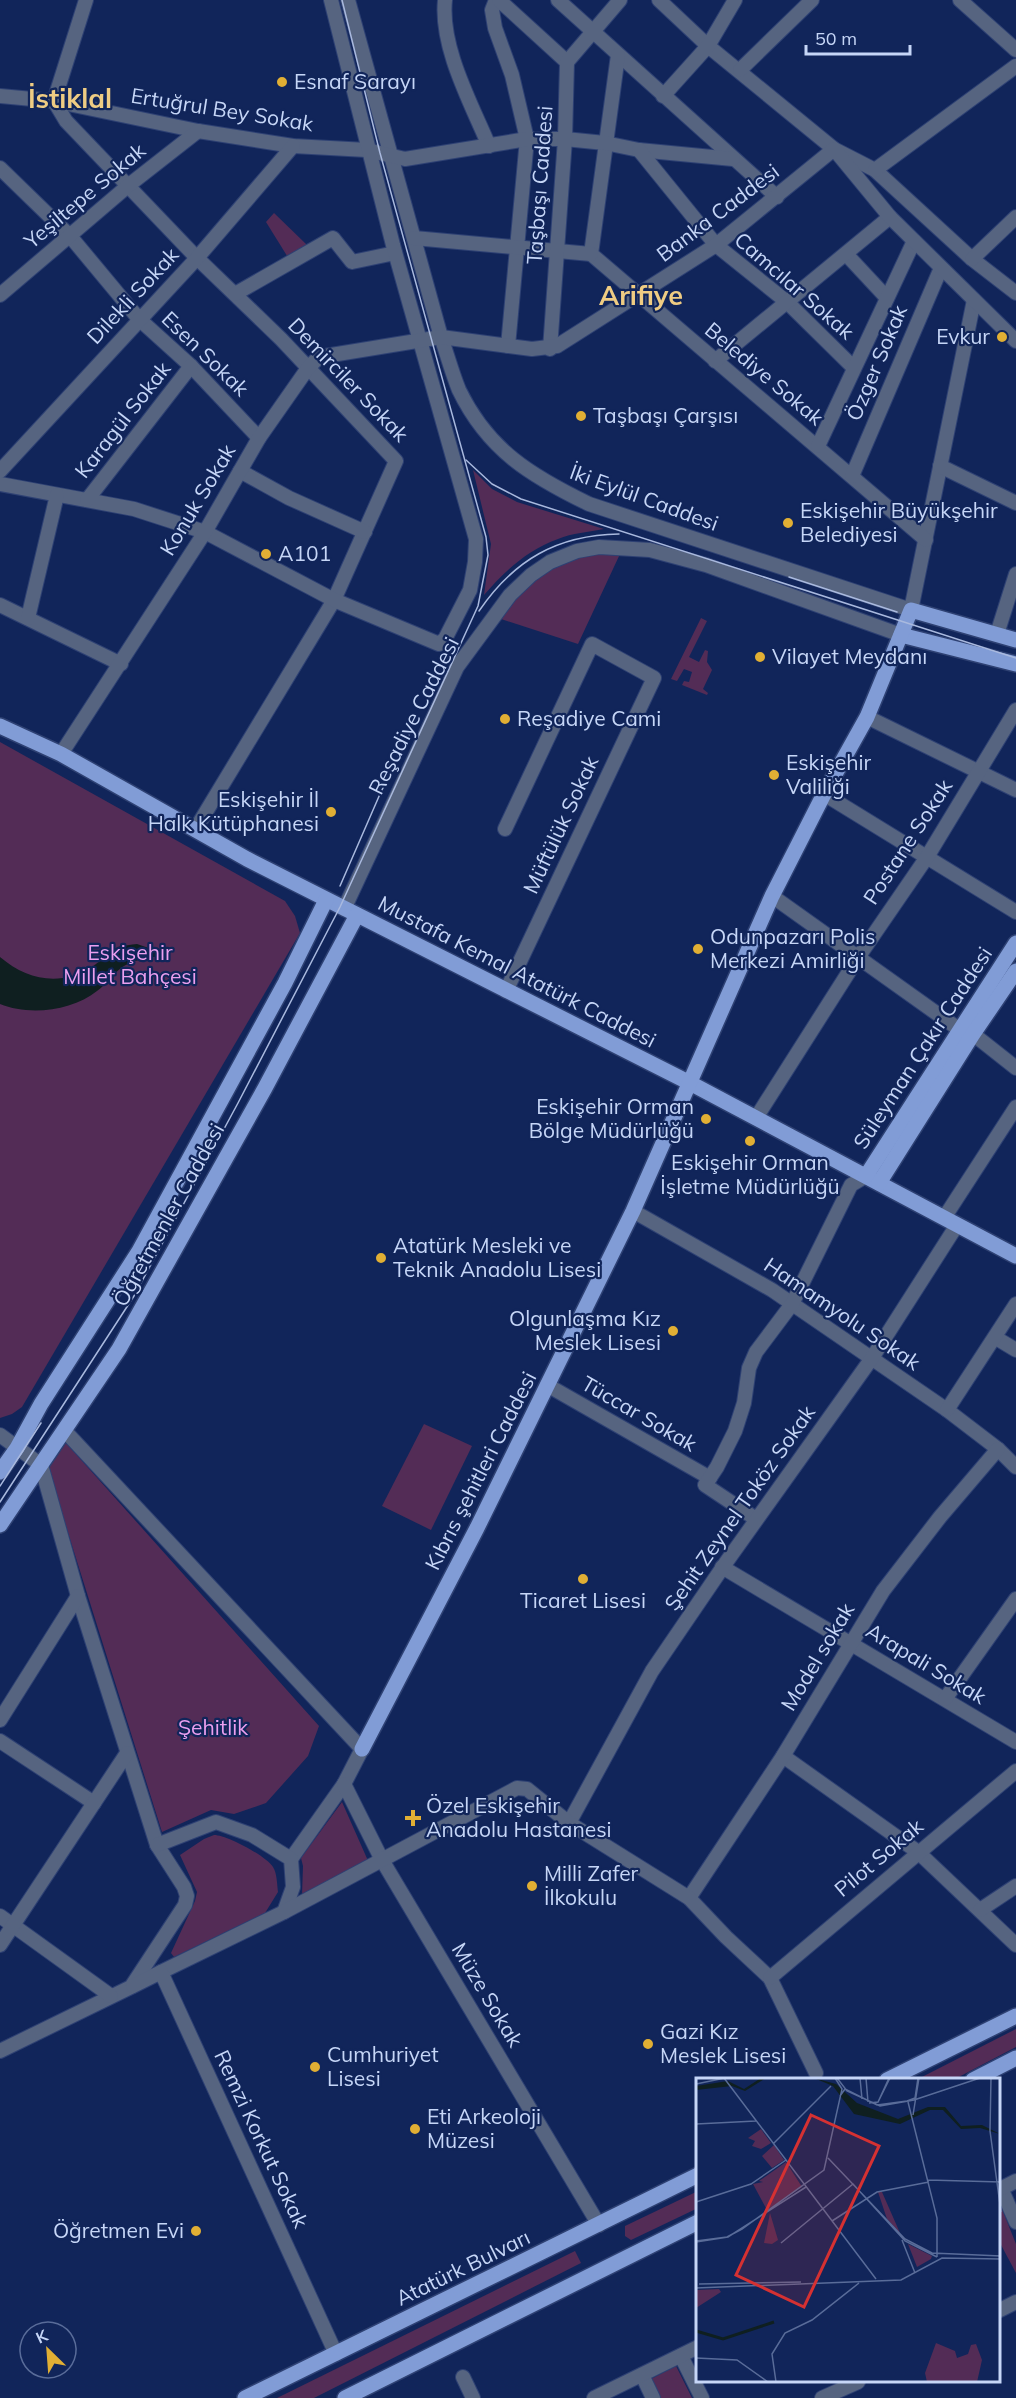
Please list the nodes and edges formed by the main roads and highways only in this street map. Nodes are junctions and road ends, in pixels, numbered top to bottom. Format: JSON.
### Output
{"nodes":[{"id":1,"x":901,"y":635,"type":"junction"},
{"id":2,"x":1016,"y":640,"type":"edge"},
{"id":3,"x":1016,"y":664,"type":"edge"},
{"id":4,"x":0,"y":726,"type":"edge"},
{"id":5,"x":326,"y":900,"type":"junction"},
{"id":6,"x":350,"y":912,"type":"junction"},
{"id":7,"x":1016,"y":943,"type":"edge"},
{"id":8,"x":1016,"y":971,"type":"edge"},
{"id":9,"x":966,"y":1032,"type":"junction"},
{"id":10,"x":690,"y":1083,"type":"junction"},
{"id":11,"x":872,"y":1180,"type":"junction"},
{"id":12,"x":1015,"y":1254,"type":"edge"},
{"id":13,"x":0,"y":1472,"type":"edge"},
{"id":14,"x":0,"y":1525,"type":"edge"},
{"id":15,"x":362,"y":1749,"type":"road end"},
{"id":16,"x":1016,"y":2016,"type":"edge"},
{"id":17,"x":1016,"y":2058,"type":"edge"},
{"id":18,"x":891,"y":2078,"type":"edge"},
{"id":19,"x":977,"y":2078,"type":"edge"},
{"id":20,"x":696,"y":2176,"type":"edge"},
{"id":21,"x":696,"y":2223,"type":"edge"},
{"id":22,"x":245,"y":2398,"type":"edge"},
{"id":23,"x":345,"y":2398,"type":"edge"}],
"edges":[{"from":1,"to":2,"type":"main road","name":"İki Eylül Caddesi"},
{"from":1,"to":3,"type":"main road","name":"İki Eylül Caddesi"},
{"from":1,"to":10,"type":"main road"},
{"from":4,"to":5,"type":"main road","name":"Mustafa Kemal Atatürk Caddesi"},
{"from":5,"to":6,"type":"main road","name":"Mustafa Kemal Atatürk Caddesi"},
{"from":5,"to":13,"type":"main road","name":"Öğretmenler Caddesi"},
{"from":6,"to":10,"type":"main road","name":"Mustafa Kemal Atatürk Caddesi"},
{"from":6,"to":14,"type":"main road","name":"Öğretmenler Caddesi"},
{"from":7,"to":9,"type":"main road","name":"Süleyman Çakır Caddesi"},
{"from":8,"to":9,"type":"main road","name":"Süleyman Çakır Caddesi"},
{"from":9,"to":11,"type":"main road","name":"Süleyman Çakır Caddesi"},
{"from":10,"to":11,"type":"main road","name":"Mustafa Kemal Atatürk Caddesi"},
{"from":10,"to":15,"type":"main road","name":"Kıbrıs şehitleri Caddesi"},
{"from":11,"to":12,"type":"main road","name":"Mustafa Kemal Atatürk Caddesi"},
{"from":16,"to":18,"type":"main road"},
{"from":17,"to":19,"type":"main road"},
{"from":20,"to":22,"type":"main road","name":"Atatürk Bulvarı"},
{"from":21,"to":23,"type":"main road"}]}
